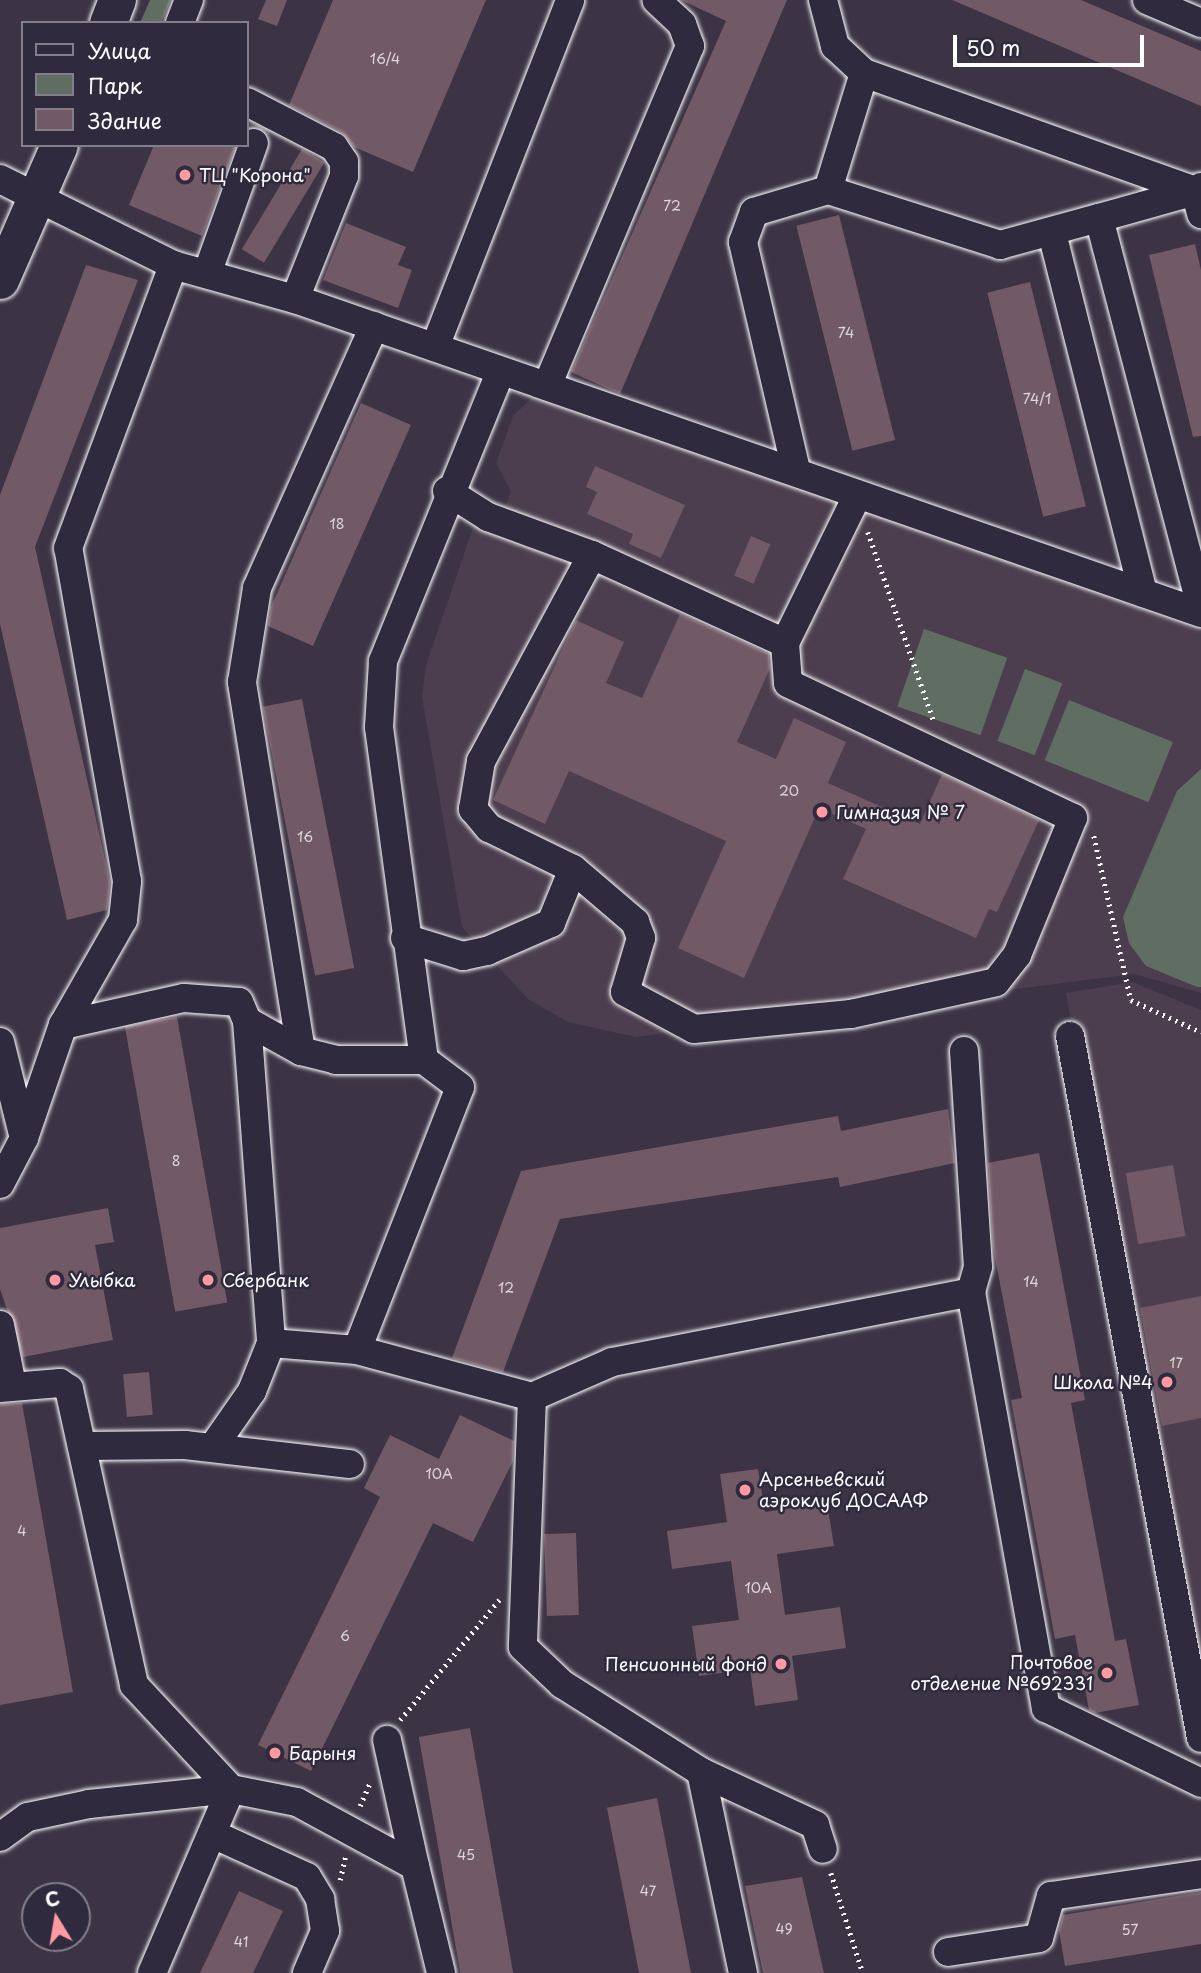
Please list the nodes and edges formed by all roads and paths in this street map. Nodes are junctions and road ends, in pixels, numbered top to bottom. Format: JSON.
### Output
{"nodes":[{"id":1,"x":117,"y":0,"type":"edge"},
{"id":2,"x":189,"y":0,"type":"edge"},
{"id":3,"x":570,"y":0,"type":"edge"},
{"id":4,"x":656,"y":0,"type":"edge"},
{"id":5,"x":823,"y":0,"type":"edge"},
{"id":6,"x":1147,"y":0,"type":"edge"},
{"id":7,"x":109,"y":21,"type":"edge"},
{"id":8,"x":181,"y":21,"type":"edge"},
{"id":9,"x":1201,"y":23,"type":"edge"},
{"id":10,"x":864,"y":73,"type":"junction"},
{"id":11,"x":248,"y":103,"type":"edge"},
{"id":12,"x":254,"y":143,"type":"dead end"},
{"id":13,"x":58,"y":147,"type":"edge"},
{"id":14,"x":0,"y":179,"type":"edge"},
{"id":15,"x":828,"y":190,"type":"junction"},
{"id":16,"x":38,"y":193,"type":"junction"},
{"id":17,"x":1199,"y":197,"type":"edge"},
{"id":18,"x":1099,"y":218,"type":"junction"},
{"id":19,"x":1052,"y":233,"type":"junction"},
{"id":20,"x":173,"y":265,"type":"junction"},
{"id":21,"x":207,"y":274,"type":"junction"},
{"id":22,"x":0,"y":281,"type":"edge"},
{"id":23,"x":295,"y":299,"type":"junction"},
{"id":24,"x":374,"y":326,"type":"junction"},
{"id":25,"x":435,"y":347,"type":"junction"},
{"id":26,"x":500,"y":373,"type":"junction"},
{"id":27,"x":547,"y":386,"type":"junction"},
{"id":28,"x":796,"y":470,"type":"junction"},
{"id":29,"x":447,"y":491,"type":"junction"},
{"id":30,"x":856,"y":498,"type":"junction"},
{"id":31,"x":592,"y":555,"type":"junction"},
{"id":32,"x":1143,"y":593,"type":"junction"},
{"id":33,"x":1201,"y":607,"type":"edge"},
{"id":34,"x":1201,"y":613,"type":"edge"},
{"id":35,"x":785,"y":643,"type":"junction"},
{"id":36,"x":573,"y":869,"type":"junction"},
{"id":37,"x":405,"y":938,"type":"junction"},
{"id":38,"x":247,"y":1021,"type":"junction"},
{"id":39,"x":63,"y":1025,"type":"junction"},
{"id":40,"x":1070,"y":1036,"type":"dead end"},
{"id":41,"x":0,"y":1042,"type":"edge"},
{"id":42,"x":301,"y":1051,"type":"junction"},
{"id":43,"x":964,"y":1051,"type":"dead end"},
{"id":44,"x":424,"y":1060,"type":"junction"},
{"id":45,"x":24,"y":1138,"type":"junction"},
{"id":46,"x":0,"y":1184,"type":"edge"},
{"id":47,"x":971,"y":1292,"type":"junction"},
{"id":48,"x":0,"y":1325,"type":"edge"},
{"id":49,"x":271,"y":1343,"type":"junction"},
{"id":50,"x":357,"y":1350,"type":"junction"},
{"id":51,"x":6,"y":1386,"type":"edge"},
{"id":52,"x":532,"y":1397,"type":"junction"},
{"id":53,"x":86,"y":1446,"type":"junction"},
{"id":54,"x":213,"y":1447,"type":"junction"},
{"id":55,"x":350,"y":1464,"type":"dead end"},
{"id":56,"x":1201,"y":1738,"type":"edge"},
{"id":57,"x":387,"y":1740,"type":"dead end"},
{"id":58,"x":701,"y":1772,"type":"junction"},
{"id":59,"x":1201,"y":1783,"type":"edge"},
{"id":60,"x":231,"y":1788,"type":"junction"},
{"id":61,"x":215,"y":1835,"type":"junction"},
{"id":62,"x":0,"y":1837,"type":"edge"},
{"id":63,"x":823,"y":1849,"type":"joint"},
{"id":64,"x":415,"y":1866,"type":"junction"},
{"id":65,"x":1201,"y":1874,"type":"edge"},
{"id":66,"x":947,"y":1952,"type":"dead end"},
{"id":67,"x":152,"y":1973,"type":"edge"},
{"id":68,"x":307,"y":1973,"type":"edge"},
{"id":69,"x":441,"y":1973,"type":"edge"},
{"id":70,"x":743,"y":1973,"type":"edge"},
{"id":71,"x":863,"y":1973,"type":"edge"}],
"edges":[{"from":1,"to":7,"type":"main road"},
{"from":2,"to":8,"type":"lane"},
{"from":3,"to":25,"type":"lane"},
{"from":4,"to":27,"type":"lane"},
{"from":5,"to":10,"type":"lane"},
{"from":6,"to":9,"type":"lane"},
{"from":10,"to":15,"type":"lane"},
{"from":10,"to":17,"type":"lane"},
{"from":11,"to":23,"type":"lane"},
{"from":12,"to":21,"type":"lane"},
{"from":13,"to":16,"type":"main road"},
{"from":14,"to":16,"type":"lane"},
{"from":15,"to":19,"type":"lane"},
{"from":15,"to":28,"type":"lane"},
{"from":16,"to":20,"type":"lane"},
{"from":16,"to":22,"type":"main road"},
{"from":17,"to":18,"type":"lane"},
{"from":18,"to":19,"type":"lane"},
{"from":18,"to":33,"type":"lane"},
{"from":19,"to":32,"type":"lane"},
{"from":20,"to":21,"type":"lane"},
{"from":20,"to":39,"type":"lane"},
{"from":21,"to":23,"type":"lane"},
{"from":23,"to":24,"type":"lane"},
{"from":24,"to":25,"type":"lane"},
{"from":24,"to":42,"type":"lane"},
{"from":25,"to":26,"type":"lane"},
{"from":26,"to":27,"type":"lane"},
{"from":26,"to":29,"type":"lane"},
{"from":27,"to":28,"type":"lane"},
{"from":28,"to":30,"type":"lane"},
{"from":29,"to":31,"type":"lane"},
{"from":29,"to":37,"type":"lane"},
{"from":30,"to":32,"type":"lane"},
{"from":30,"to":35,"type":"lane"},
{"from":31,"to":35,"type":"lane"},
{"from":31,"to":36,"type":"lane"},
{"from":32,"to":34,"type":"lane"},
{"from":35,"to":36,"type":"lane"},
{"from":36,"to":37,"type":"lane"},
{"from":37,"to":44,"type":"lane"},
{"from":38,"to":39,"type":"lane"},
{"from":38,"to":42,"type":"lane"},
{"from":38,"to":49,"type":"lane"},
{"from":39,"to":45,"type":"lane"},
{"from":40,"to":56,"type":"lane"},
{"from":41,"to":45,"type":"lane"},
{"from":42,"to":44,"type":"lane"},
{"from":43,"to":47,"type":"lane"},
{"from":44,"to":50,"type":"lane"},
{"from":45,"to":46,"type":"lane"},
{"from":47,"to":52,"type":"lane"},
{"from":47,"to":59,"type":"lane"},
{"from":48,"to":51,"type":"lane"},
{"from":49,"to":50,"type":"lane"},
{"from":49,"to":54,"type":"lane"},
{"from":50,"to":52,"type":"lane"},
{"from":51,"to":53,"type":"lane"},
{"from":52,"to":58,"type":"lane"},
{"from":53,"to":54,"type":"lane"},
{"from":53,"to":60,"type":"lane"},
{"from":54,"to":55,"type":"lane"},
{"from":57,"to":64,"type":"lane"},
{"from":58,"to":63,"type":"lane"},
{"from":58,"to":70,"type":"lane"},
{"from":60,"to":61,"type":"lane"},
{"from":60,"to":62,"type":"lane"},
{"from":60,"to":64,"type":"lane"},
{"from":61,"to":67,"type":"lane"},
{"from":61,"to":68,"type":"lane"},
{"from":63,"to":71,"type":"path"},
{"from":64,"to":69,"type":"lane"},
{"from":65,"to":66,"type":"lane"}]}
